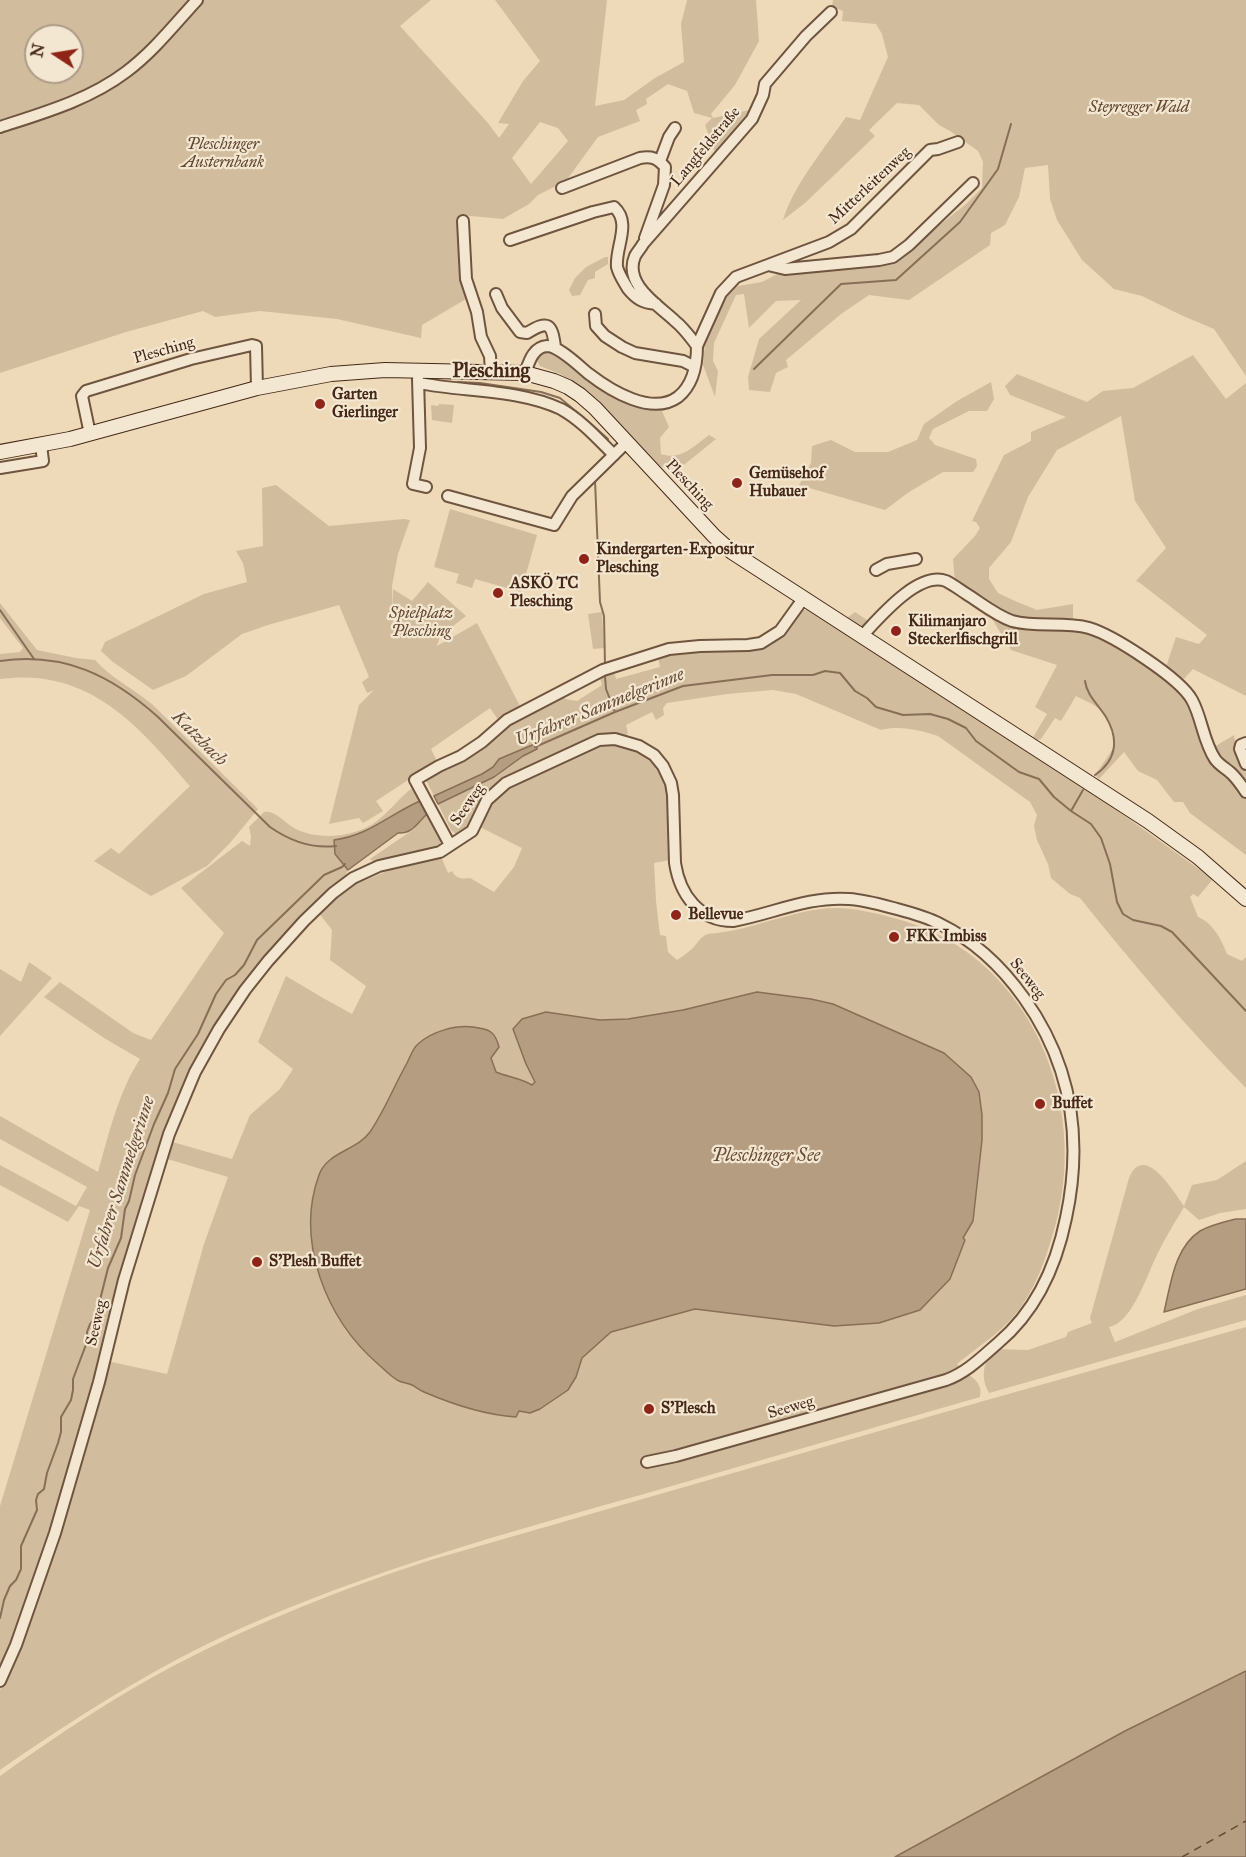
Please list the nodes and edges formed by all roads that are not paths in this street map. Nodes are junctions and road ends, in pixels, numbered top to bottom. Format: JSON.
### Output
{"nodes":[{"id":1,"x":197,"y":0,"type":"edge"},
{"id":2,"x":831,"y":12,"type":"dead end"},
{"id":3,"x":0,"y":127,"type":"edge"},
{"id":4,"x":675,"y":128,"type":"dead end"},
{"id":5,"x":958,"y":142,"type":"dead end"},
{"id":6,"x":660,"y":161,"type":"junction"},
{"id":7,"x":973,"y":183,"type":"dead end"},
{"id":8,"x":562,"y":188,"type":"dead end"},
{"id":9,"x":464,"y":221,"type":"dead end"},
{"id":10,"x":510,"y":240,"type":"dead end"},
{"id":11,"x":643,"y":244,"type":"junction"},
{"id":12,"x":768,"y":266,"type":"junction"},
{"id":13,"x":496,"y":294,"type":"dead end"},
{"id":14,"x":656,"y":304,"type":"junction"},
{"id":15,"x":595,"y":314,"type":"dead end"},
{"id":16,"x":697,"y":346,"type":"junction"},
{"id":17,"x":555,"y":347,"type":"junction"},
{"id":18,"x":695,"y":367,"type":"junction"},
{"id":19,"x":491,"y":372,"type":"junction"},
{"id":20,"x":525,"y":373,"type":"junction"},
{"id":21,"x":418,"y":377,"type":"junction"},
{"id":22,"x":257,"y":388,"type":"junction"},
{"id":23,"x":90,"y":434,"type":"junction"},
{"id":24,"x":627,"y":442,"type":"junction"},
{"id":25,"x":41,"y":445,"type":"junction"},
{"id":26,"x":0,"y":452,"type":"edge"},
{"id":27,"x":614,"y":455,"type":"junction"},
{"id":28,"x":0,"y":468,"type":"edge"},
{"id":29,"x":426,"y":487,"type":"dead end"},
{"id":30,"x":448,"y":496,"type":"dead end"},
{"id":31,"x":916,"y":559,"type":"dead end"},
{"id":32,"x":876,"y":570,"type":"dead end"},
{"id":33,"x":803,"y":599,"type":"junction"},
{"id":34,"x":862,"y":636,"type":"junction"},
{"id":35,"x":1246,"y":743,"type":"edge"},
{"id":36,"x":1246,"y":764,"type":"edge"},
{"id":37,"x":1246,"y":792,"type":"edge"},
{"id":38,"x":450,"y":845,"type":"junction"},
{"id":39,"x":1246,"y":899,"type":"edge"},
{"id":40,"x":647,"y":1462,"type":"dead end"},
{"id":41,"x":0,"y":1681,"type":"edge"}],
"edges":[{"from":1,"to":3,"type":"street"},
{"from":2,"to":11,"type":"street","name":"Langfeldstraße"},
{"from":4,"to":6,"type":"street"},
{"from":5,"to":12,"type":"street","name":"Mitterleitenweg"},
{"from":6,"to":8,"type":"street","name":"Langfeldstraße"},
{"from":6,"to":11,"type":"street","name":"Langfeldstraße"},
{"from":7,"to":12,"type":"street","name":"Mitterleitenweg"},
{"from":9,"to":19,"type":"street"},
{"from":10,"to":14,"type":"street","name":"Langfeldstraße"},
{"from":11,"to":14,"type":"street","name":"Langfeldstraße"},
{"from":12,"to":16,"type":"street","name":"Mitterleitenweg"},
{"from":13,"to":17,"type":"street"},
{"from":14,"to":16,"type":"street","name":"Langfeldstraße"},
{"from":15,"to":18,"type":"street"},
{"from":16,"to":18,"type":"street"},
{"from":17,"to":18,"type":"street"},
{"from":17,"to":20,"type":"street"},
{"from":19,"to":20,"type":"main road","name":"Plesching"},
{"from":19,"to":21,"type":"main road","name":"Plesching"},
{"from":20,"to":24,"type":"main road","name":"Plesching"},
{"from":21,"to":22,"type":"main road","name":"Plesching"},
{"from":21,"to":27,"type":"street"},
{"from":21,"to":29,"type":"street"},
{"from":22,"to":23,"type":"main road","name":"Plesching"},
{"from":22,"to":23,"type":"street","name":"Plesching"},
{"from":23,"to":25,"type":"main road","name":"Plesching"},
{"from":24,"to":27,"type":"street"},
{"from":24,"to":33,"type":"main road","name":"Plesching"},
{"from":25,"to":26,"type":"main road","name":"Plesching"},
{"from":25,"to":28,"type":"street"},
{"from":27,"to":30,"type":"street"},
{"from":31,"to":32,"type":"street"},
{"from":33,"to":34,"type":"main road","name":"Plesching"},
{"from":33,"to":38,"type":"street","name":"Seeweg"},
{"from":34,"to":37,"type":"street"},
{"from":34,"to":39,"type":"main road","name":"Plesching"},
{"from":35,"to":36,"type":"street"},
{"from":38,"to":40,"type":"street","name":"Seeweg"},
{"from":38,"to":41,"type":"street","name":"Seeweg"}]}
